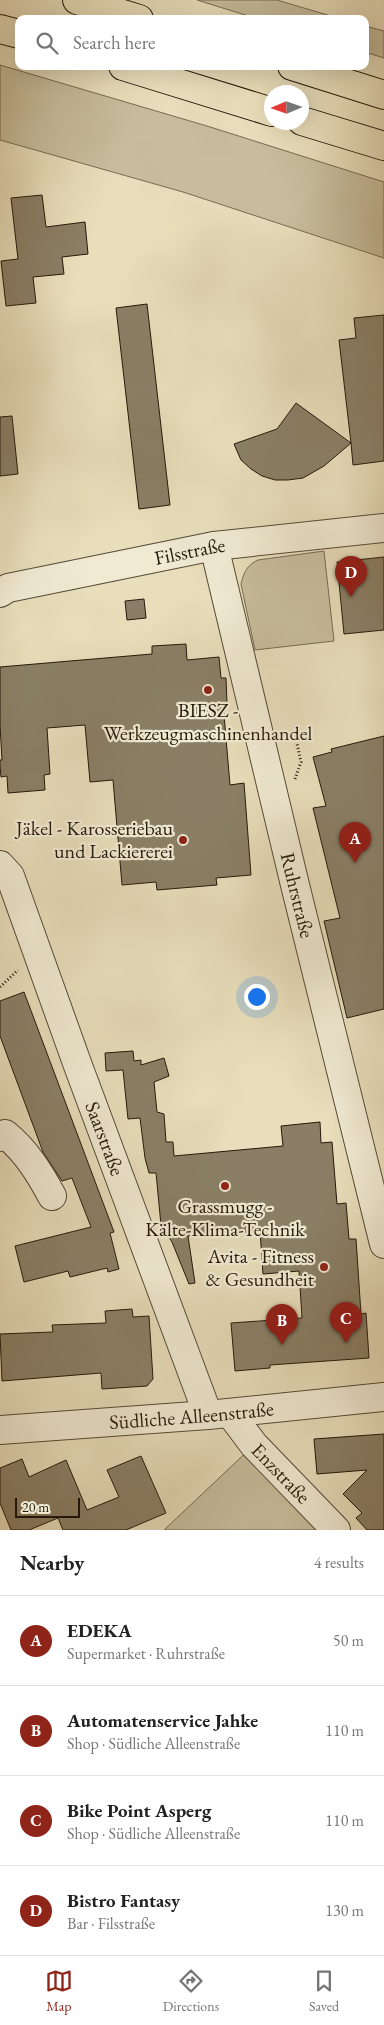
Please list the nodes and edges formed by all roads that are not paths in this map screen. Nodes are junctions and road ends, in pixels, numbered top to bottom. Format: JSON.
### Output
{"nodes":[{"id":1,"x":76,"y":0,"type":"edge"},
{"id":2,"x":126,"y":15,"type":"edge"},
{"id":3,"x":0,"y":29,"type":"edge"},
{"id":4,"x":15,"y":33,"type":"edge"},
{"id":5,"x":137,"y":70,"type":"edge"},
{"id":6,"x":305,"y":70,"type":"edge"},
{"id":7,"x":384,"y":95,"type":"edge"},
{"id":8,"x":264,"y":110,"type":"edge"},
{"id":9,"x":309,"y":123,"type":"edge"},
{"id":10,"x":384,"y":146,"type":"edge"},
{"id":11,"x":384,"y":528,"type":"edge"},
{"id":12,"x":214,"y":546,"type":"junction"},
{"id":13,"x":0,"y":593,"type":"edge"},
{"id":14,"x":0,"y":847,"type":"edge"},
{"id":15,"x":5,"y":871,"type":"edge"},
{"id":16,"x":2,"y":1130,"type":"edge"},
{"id":17,"x":52,"y":1196,"type":"dead end"},
{"id":18,"x":384,"y":1244,"type":"edge"},
{"id":19,"x":384,"y":1397,"type":"edge"},
{"id":20,"x":219,"y":1414,"type":"junction"},
{"id":21,"x":0,"y":1430,"type":"edge"},
{"id":22,"x":336,"y":1530,"type":"edge"}],
"edges":[{"from":1,"to":2,"type":"highway"},
{"from":3,"to":4,"type":"highway"},
{"from":5,"to":8,"type":"highway"},
{"from":6,"to":7,"type":"highway"},
{"from":9,"to":10,"type":"highway"},
{"from":11,"to":12,"type":"street","name":"Filsstraße"},
{"from":12,"to":13,"type":"street","name":"Filsstraße"},
{"from":12,"to":18,"type":"street","name":"Ruhrstraße"},
{"from":14,"to":15,"type":"street","name":"Saarstraße"},
{"from":15,"to":20,"type":"street","name":"Saarstraße"},
{"from":16,"to":17,"type":"street"},
{"from":19,"to":20,"type":"street","name":"Südliche Alleenstraße"},
{"from":20,"to":21,"type":"street","name":"Südliche Alleenstraße"},
{"from":20,"to":22,"type":"street","name":"Enzstraße"}]}
